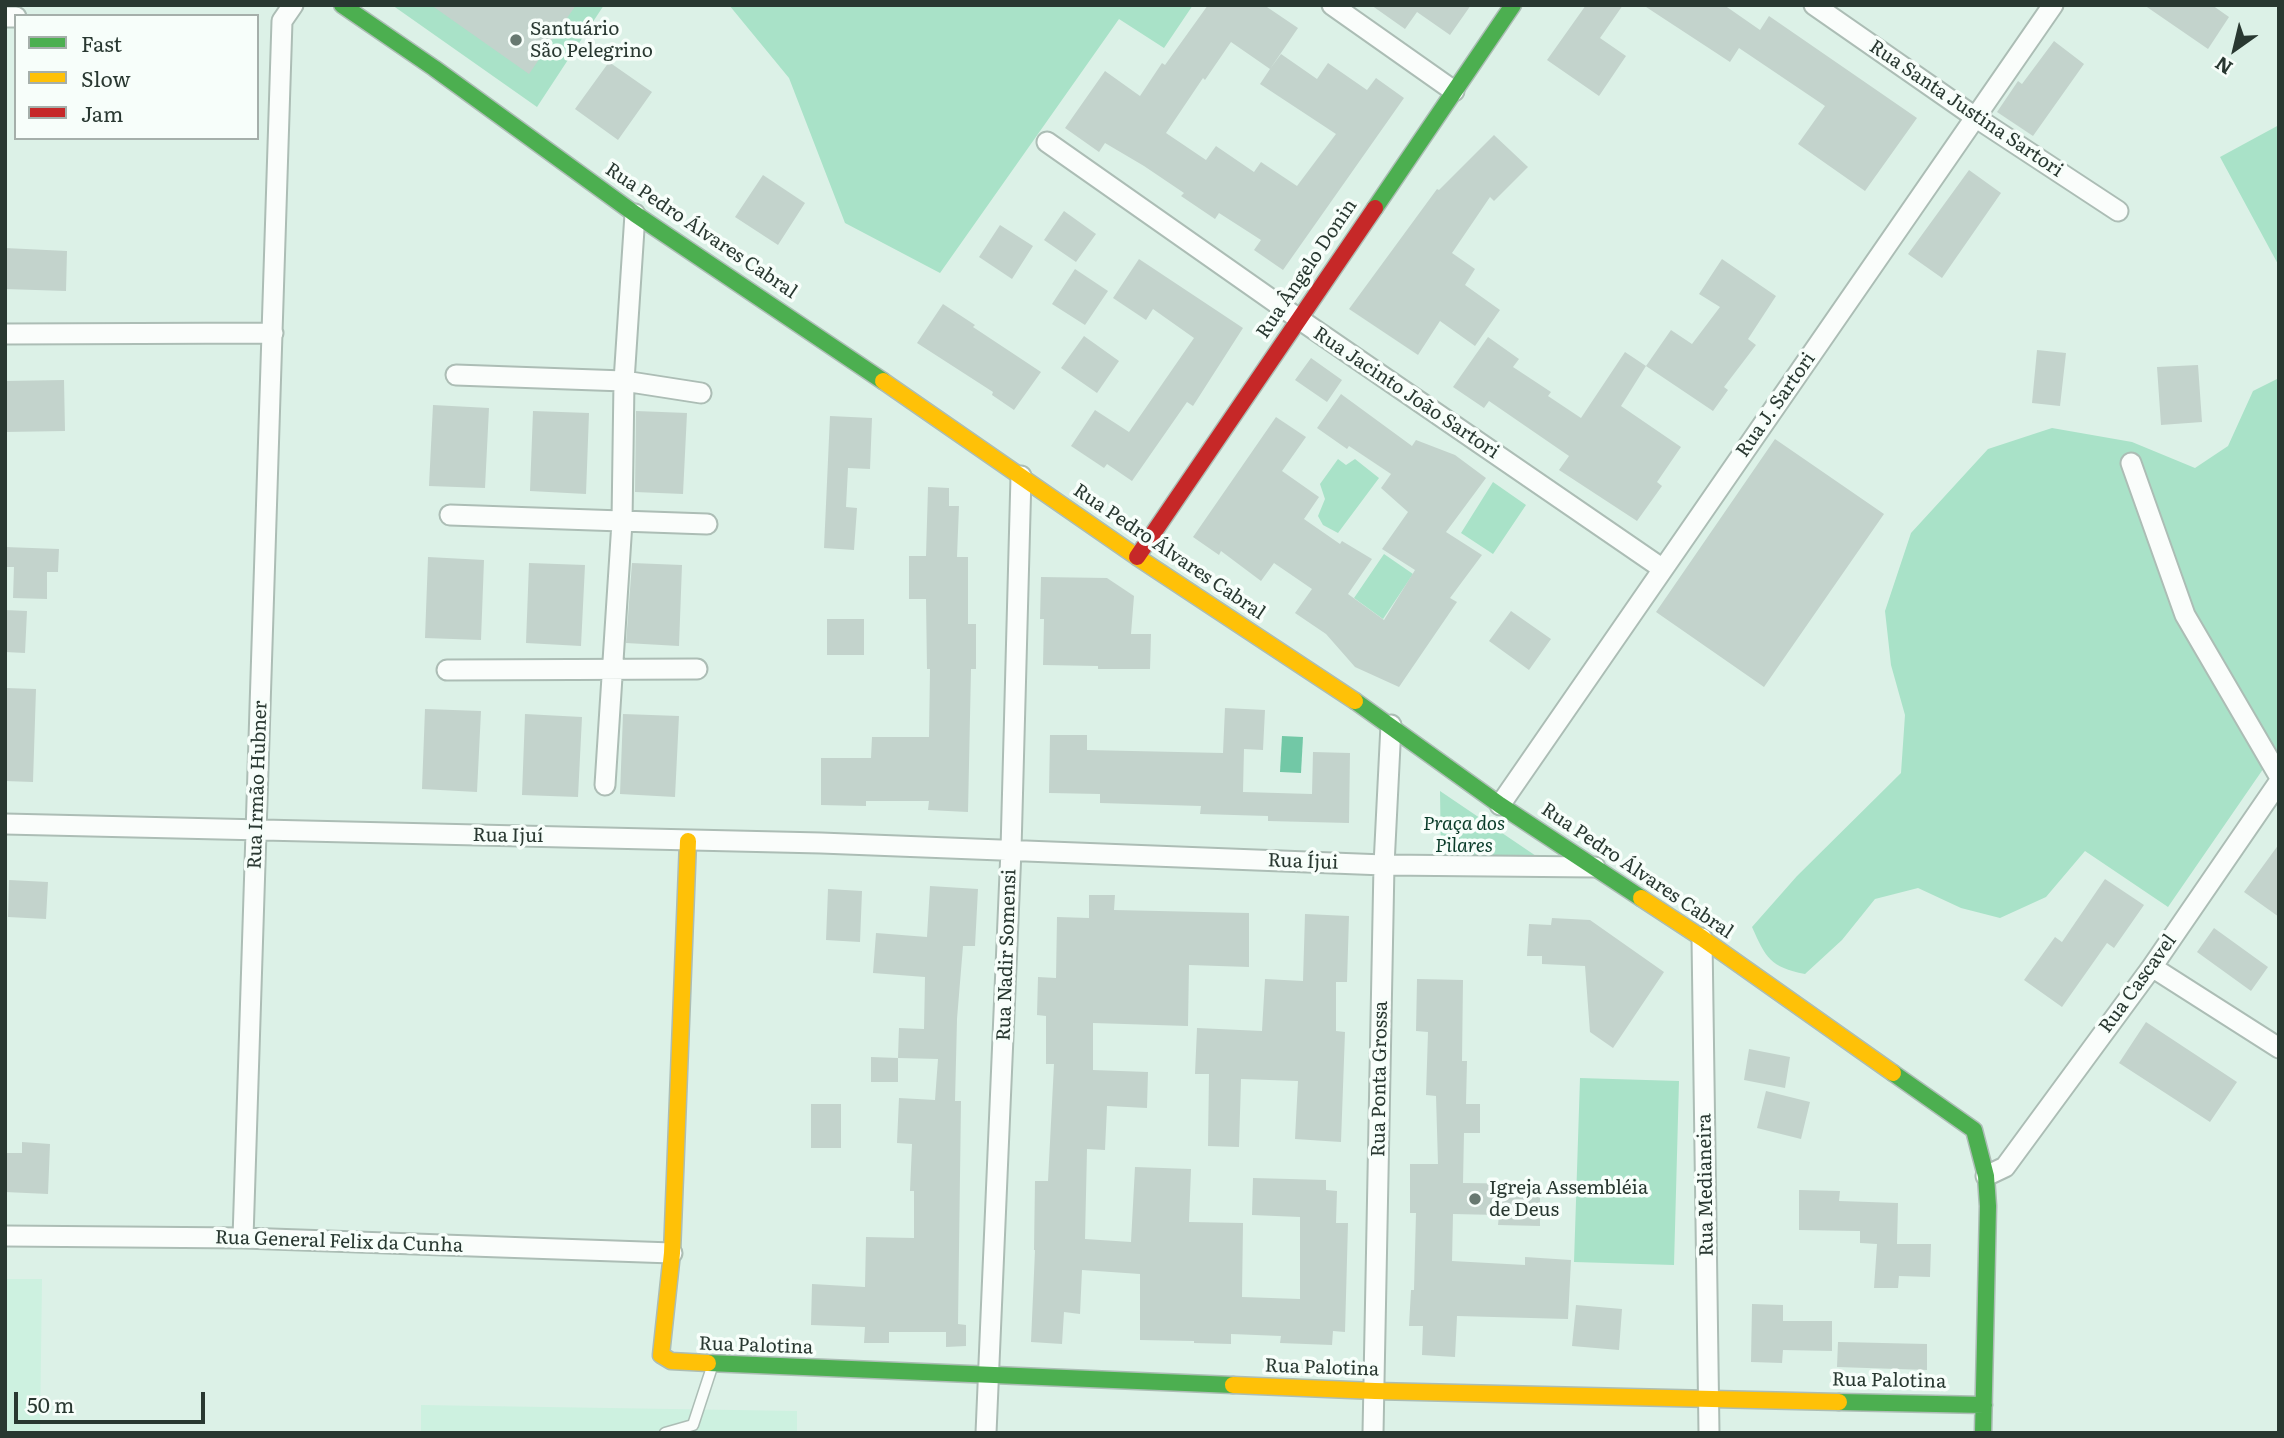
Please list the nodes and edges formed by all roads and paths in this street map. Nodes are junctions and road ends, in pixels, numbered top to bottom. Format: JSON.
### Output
{"nodes":[{"id":1,"x":342,"y":5,"type":"edge"},
{"id":2,"x":1332,"y":5,"type":"edge"},
{"id":3,"x":1513,"y":5,"type":"edge"},
{"id":4,"x":1814,"y":5,"type":"edge"},
{"id":5,"x":2053,"y":5,"type":"edge"},
{"id":6,"x":287,"y":13,"type":"edge"},
{"id":7,"x":1454,"y":91,"type":"junction"},
{"id":8,"x":1975,"y":117,"type":"junction"},
{"id":9,"x":1047,"y":142,"type":"dead end"},
{"id":10,"x":2118,"y":211,"type":"dead end"},
{"id":11,"x":635,"y":214,"type":"junction"},
{"id":12,"x":1298,"y":319,"type":"junction"},
{"id":13,"x":273,"y":333,"type":"junction"},
{"id":14,"x":5,"y":334,"type":"edge"},
{"id":15,"x":456,"y":375,"type":"dead end"},
{"id":16,"x":624,"y":381,"type":"junction"},
{"id":17,"x":701,"y":393,"type":"dead end"},
{"id":18,"x":2132,"y":463,"type":"dead end"},
{"id":19,"x":1021,"y":476,"type":"junction"},
{"id":20,"x":450,"y":515,"type":"dead end"},
{"id":21,"x":622,"y":522,"type":"junction"},
{"id":22,"x":708,"y":524,"type":"dead end"},
{"id":23,"x":1137,"y":557,"type":"junction"},
{"id":24,"x":1663,"y":569,"type":"junction"},
{"id":25,"x":697,"y":669,"type":"dead end"},
{"id":26,"x":447,"y":670,"type":"dead end"},
{"id":27,"x":611,"y":670,"type":"junction"},
{"id":28,"x":1391,"y":725,"type":"junction"},
{"id":29,"x":2279,"y":776,"type":"edge"},
{"id":30,"x":2279,"y":782,"type":"edge"},
{"id":31,"x":605,"y":785,"type":"dead end"},
{"id":32,"x":1500,"y":805,"type":"junction"},
{"id":33,"x":5,"y":824,"type":"edge"},
{"id":34,"x":256,"y":830,"type":"junction"},
{"id":35,"x":688,"y":841,"type":"junction"},
{"id":36,"x":1011,"y":850,"type":"junction"},
{"id":37,"x":1384,"y":865,"type":"junction"},
{"id":38,"x":1596,"y":867,"type":"junction"},
{"id":39,"x":1702,"y":938,"type":"junction"},
{"id":40,"x":2152,"y":967,"type":"junction"},
{"id":41,"x":2279,"y":1048,"type":"edge"},
{"id":42,"x":1986,"y":1176,"type":"junction"},
{"id":43,"x":5,"y":1236,"type":"edge"},
{"id":44,"x":243,"y":1238,"type":"junction"},
{"id":45,"x":672,"y":1253,"type":"junction"},
{"id":46,"x":713,"y":1365,"type":"junction"},
{"id":47,"x":989,"y":1376,"type":"junction"},
{"id":48,"x":1375,"y":1391,"type":"junction"},
{"id":49,"x":1710,"y":1398,"type":"junction"},
{"id":50,"x":1984,"y":1405,"type":"junction"},
{"id":51,"x":665,"y":1433,"type":"edge"},
{"id":52,"x":986,"y":1433,"type":"edge"},
{"id":53,"x":1373,"y":1433,"type":"edge"},
{"id":54,"x":1709,"y":1433,"type":"edge"},
{"id":55,"x":1983,"y":1433,"type":"edge"}],
"edges":[{"from":1,"to":11,"type":"street","name":"Rua Pedro Álvares Cabral"},
{"from":2,"to":7,"type":"street"},
{"from":3,"to":7,"type":"street","name":"Rua Ângelo Donin"},
{"from":4,"to":8,"type":"street","name":"Rua Santa Justina Sartori"},
{"from":5,"to":8,"type":"street","name":"Rua J. Sartori"},
{"from":6,"to":13,"type":"street","name":"Rua Irmão Hubner"},
{"from":7,"to":12,"type":"street","name":"Rua Ângelo Donin"},
{"from":8,"to":10,"type":"street","name":"Rua Santa Justina Sartori"},
{"from":8,"to":24,"type":"street","name":"Rua J. Sartori"},
{"from":9,"to":12,"type":"street","name":"Rua Jacinto João Sartori"},
{"from":11,"to":16,"type":"street"},
{"from":11,"to":19,"type":"street","name":"Rua Pedro Álvares Cabral"},
{"from":12,"to":23,"type":"street","name":"Rua Ângelo Donin"},
{"from":12,"to":24,"type":"street","name":"Rua Jacinto João Sartori"},
{"from":13,"to":14,"type":"street"},
{"from":13,"to":34,"type":"street","name":"Rua Irmão Hubner"},
{"from":15,"to":16,"type":"street"},
{"from":16,"to":17,"type":"street"},
{"from":16,"to":21,"type":"street"},
{"from":18,"to":29,"type":"street"},
{"from":19,"to":23,"type":"street","name":"Rua Pedro Álvares Cabral"},
{"from":19,"to":36,"type":"street","name":"Rua Nadir Somensi"},
{"from":20,"to":21,"type":"street"},
{"from":21,"to":22,"type":"street"},
{"from":21,"to":27,"type":"street"},
{"from":23,"to":28,"type":"street","name":"Rua Pedro Álvares Cabral"},
{"from":24,"to":32,"type":"street","name":"Rua J. Sartori"},
{"from":25,"to":27,"type":"street"},
{"from":26,"to":27,"type":"street"},
{"from":27,"to":31,"type":"street"},
{"from":28,"to":32,"type":"street","name":"Rua Pedro Álvares Cabral"},
{"from":28,"to":37,"type":"street","name":"Rua Ponta Grossa"},
{"from":30,"to":40,"type":"street","name":"Rua Cascavel"},
{"from":32,"to":38,"type":"street","name":"Rua Pedro Álvares Cabral"},
{"from":33,"to":34,"type":"street","name":"Rua Ijuí"},
{"from":34,"to":35,"type":"street","name":"Rua Ijuí"},
{"from":34,"to":44,"type":"street","name":"Rua Irmão Hubner"},
{"from":35,"to":36,"type":"street","name":"Rua Ijuí"},
{"from":35,"to":45,"type":"street"},
{"from":36,"to":37,"type":"street","name":"Rua Íjui"},
{"from":36,"to":47,"type":"street","name":"Rua Nadir Somensi"},
{"from":37,"to":38,"type":"street","name":"Rua Íjui"},
{"from":37,"to":48,"type":"street","name":"Rua Ponta Grossa"},
{"from":38,"to":39,"type":"street","name":"Rua Pedro Álvares Cabral"},
{"from":39,"to":42,"type":"street","name":"Rua Pedro Álvares Cabral"},
{"from":39,"to":49,"type":"street","name":"Rua Medianeira"},
{"from":40,"to":41,"type":"street"},
{"from":40,"to":42,"type":"street","name":"Rua Cascavel"},
{"from":42,"to":50,"type":"street"},
{"from":43,"to":44,"type":"street","name":"Rua General Felix da Cunha"},
{"from":44,"to":45,"type":"street","name":"Rua General Felix da Cunha"},
{"from":45,"to":46,"type":"street","name":"Rua Palotina"},
{"from":46,"to":47,"type":"street","name":"Rua Palotina"},
{"from":46,"to":51,"type":"lane"},
{"from":47,"to":48,"type":"street","name":"Rua Palotina"},
{"from":47,"to":52,"type":"street","name":"Rua Nadir Somensi"},
{"from":48,"to":49,"type":"street","name":"Rua Palotina"},
{"from":48,"to":53,"type":"street","name":"Rua Ponta Grossa"},
{"from":49,"to":50,"type":"street","name":"Rua Palotina"},
{"from":49,"to":54,"type":"street","name":"Rua Medianeira"},
{"from":50,"to":55,"type":"street"}]}
